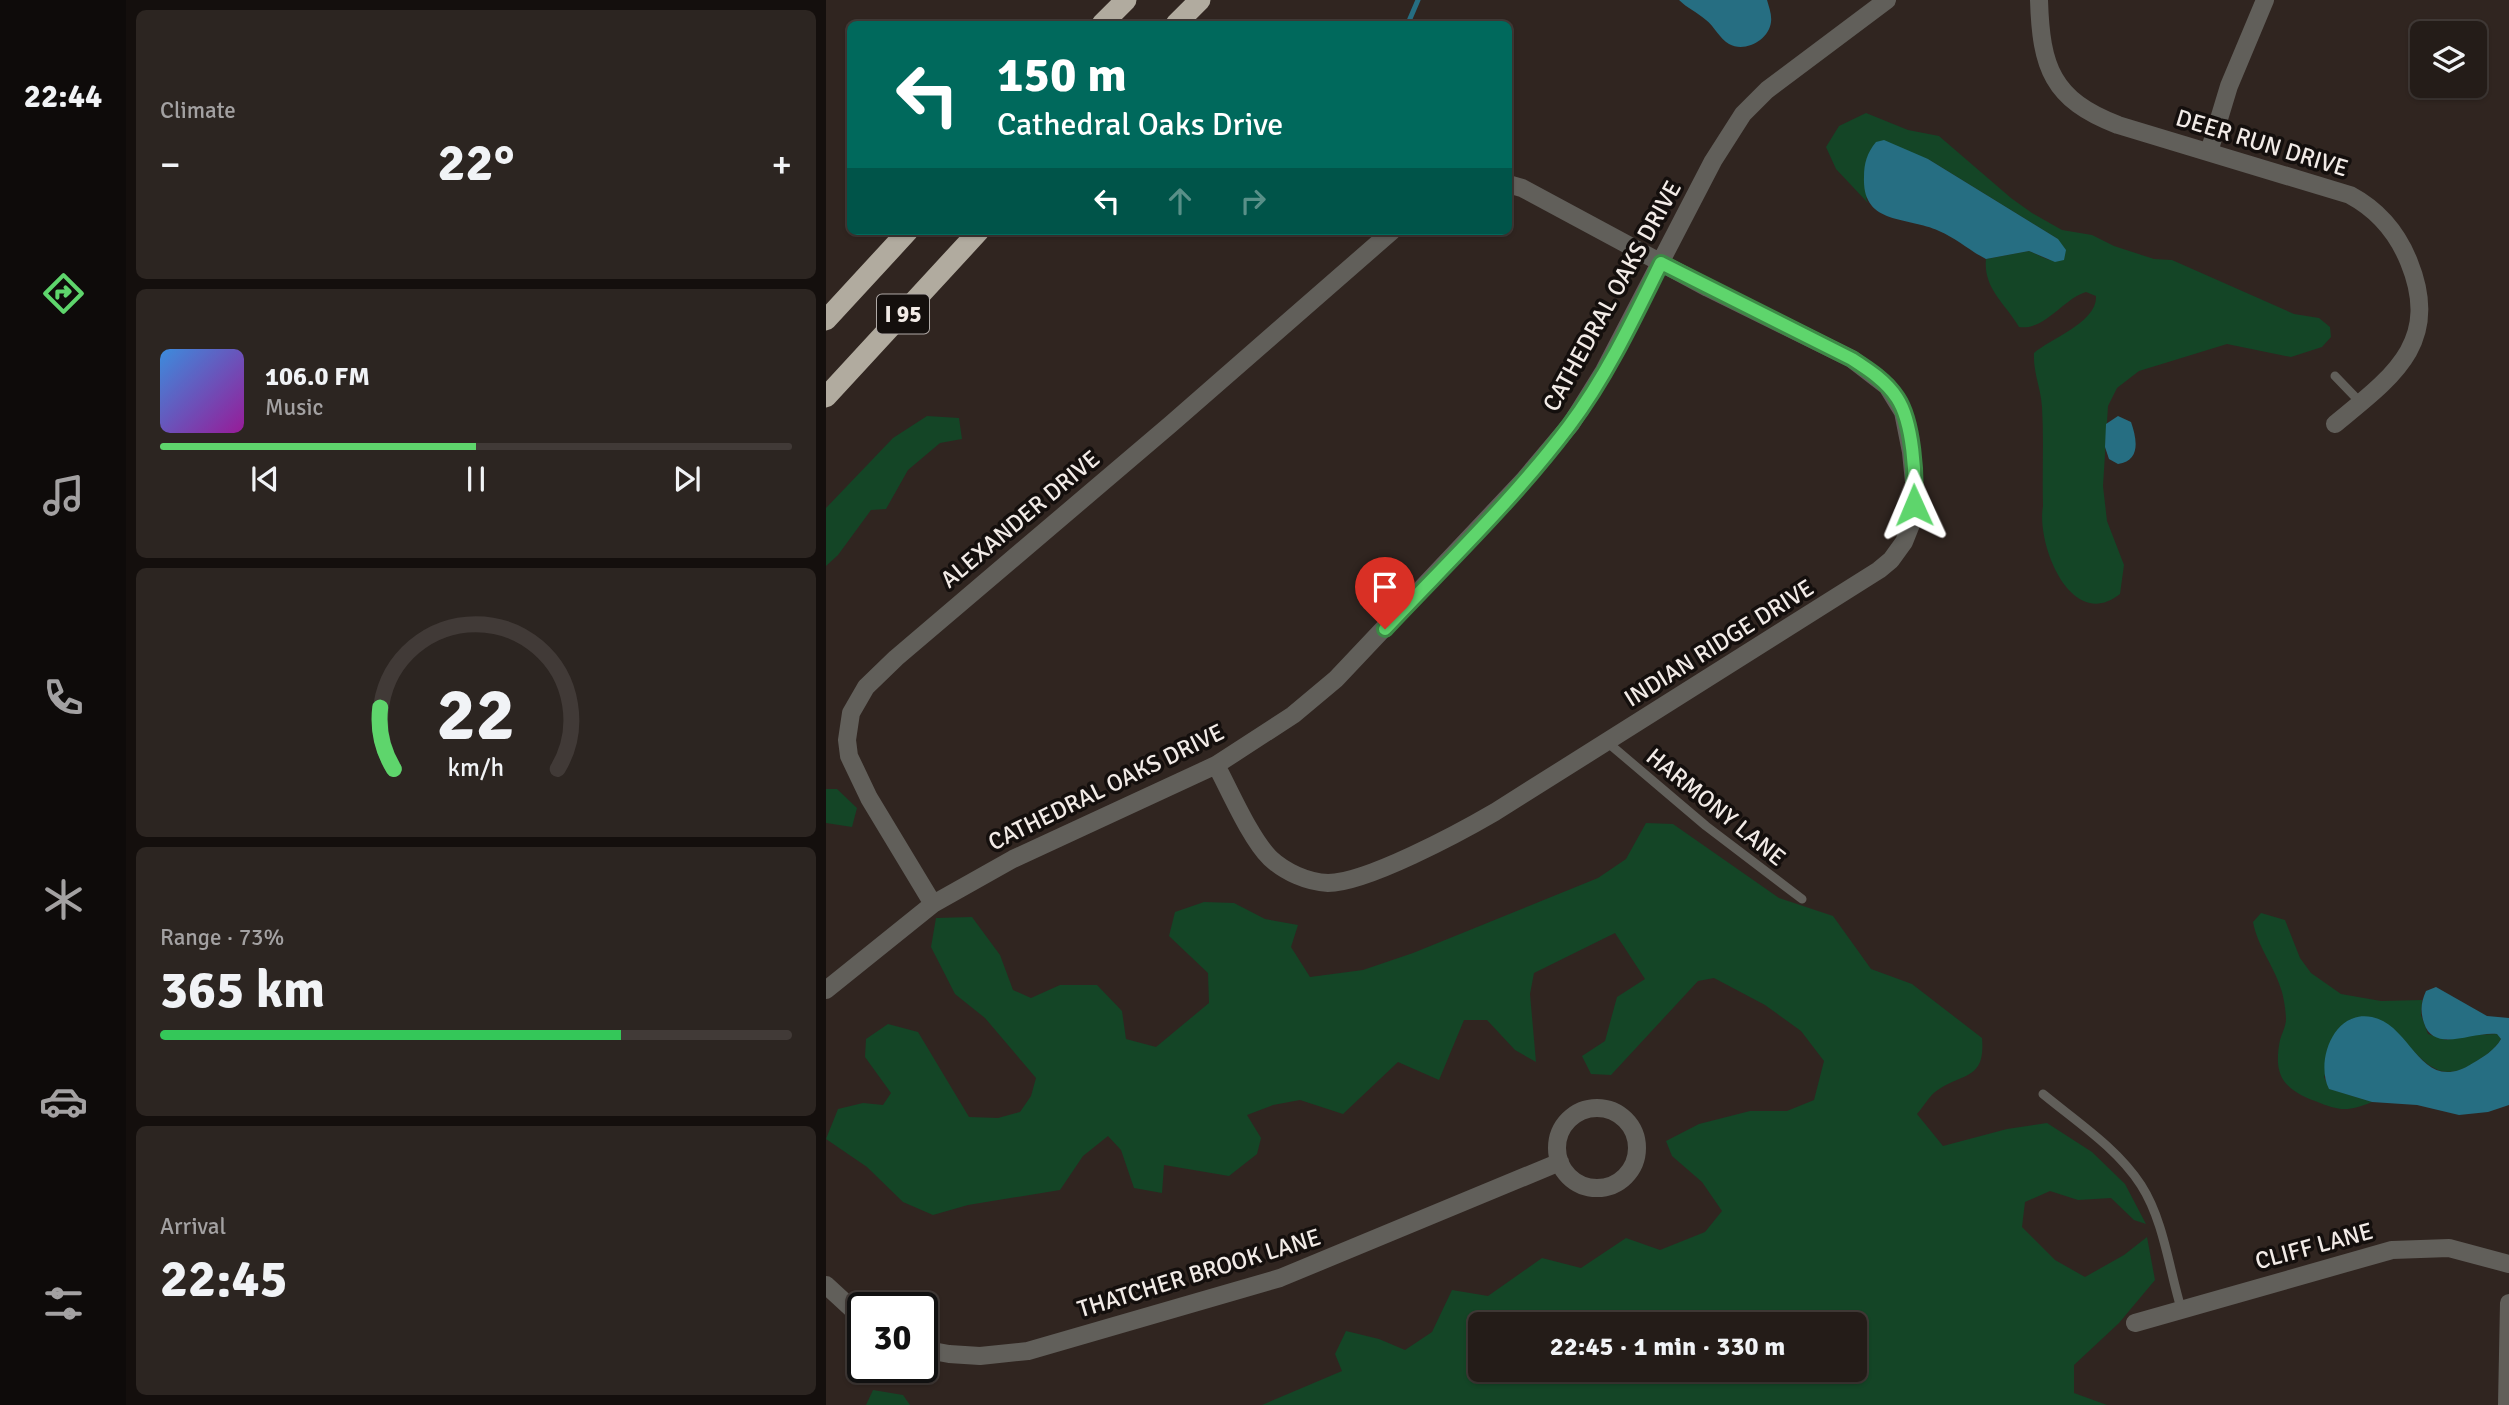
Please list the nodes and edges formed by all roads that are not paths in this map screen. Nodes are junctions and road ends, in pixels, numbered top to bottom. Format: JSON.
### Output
{"nodes":[{"id":1,"x":1126,"y":0,"type":"edge"},
{"id":2,"x":1199,"y":0,"type":"edge"},
{"id":3,"x":1887,"y":0,"type":"edge"},
{"id":4,"x":2039,"y":0,"type":"edge"},
{"id":5,"x":2265,"y":0,"type":"edge"},
{"id":6,"x":1105,"y":21,"type":"edge"},
{"id":7,"x":1179,"y":21,"type":"edge"},
{"id":8,"x":2209,"y":152,"type":"junction"},
{"id":9,"x":1512,"y":185,"type":"edge"},
{"id":10,"x":904,"y":235,"type":"edge"},
{"id":11,"x":975,"y":235,"type":"edge"},
{"id":12,"x":1387,"y":235,"type":"edge"},
{"id":13,"x":1661,"y":263,"type":"junction"},
{"id":14,"x":826,"y":320,"type":"edge"},
{"id":15,"x":2335,"y":376,"type":"dead end"},
{"id":16,"x":826,"y":397,"type":"edge"},
{"id":17,"x":2361,"y":403,"type":"junction"},
{"id":18,"x":2335,"y":424,"type":"dead end"},
{"id":19,"x":1607,"y":742,"type":"junction"},
{"id":20,"x":1216,"y":765,"type":"junction"},
{"id":21,"x":1802,"y":899,"type":"dead end"},
{"id":22,"x":933,"y":904,"type":"junction"},
{"id":23,"x":826,"y":990,"type":"edge"},
{"id":24,"x":2043,"y":1094,"type":"dead end"},
{"id":25,"x":1560,"y":1162,"type":"junction"},
{"id":26,"x":2509,"y":1264,"type":"edge"},
{"id":27,"x":826,"y":1285,"type":"edge"},
{"id":28,"x":2509,"y":1303,"type":"edge"},
{"id":29,"x":847,"y":1304,"type":"edge"},
{"id":30,"x":2181,"y":1308,"type":"junction"},
{"id":31,"x":2135,"y":1323,"type":"dead end"},
{"id":32,"x":938,"y":1352,"type":"edge"},
{"id":33,"x":2507,"y":1405,"type":"edge"}],
"edges":[{"from":1,"to":6,"type":"highway"},
{"from":2,"to":7,"type":"highway"},
{"from":3,"to":13,"type":"street","name":"CATHEDRAL OAKS DRIVE"},
{"from":4,"to":8,"type":"street","name":"DEER RUN DRIVE"},
{"from":5,"to":8,"type":"street"},
{"from":8,"to":17,"type":"street","name":"DEER RUN DRIVE"},
{"from":9,"to":13,"type":"street"},
{"from":10,"to":14,"type":"highway","number":"I 95"},
{"from":11,"to":16,"type":"highway","number":"I 95"},
{"from":12,"to":22,"type":"street","name":"ALEXANDER DRIVE"},
{"from":13,"to":19,"type":"street","name":"INDIAN RIDGE DRIVE"},
{"from":13,"to":20,"type":"street","name":"CATHEDRAL OAKS DRIVE"},
{"from":15,"to":17,"type":"lane"},
{"from":17,"to":18,"type":"street","name":"DEER RUN DRIVE"},
{"from":19,"to":20,"type":"street","name":"INDIAN RIDGE DRIVE"},
{"from":19,"to":21,"type":"lane","name":"HARMONY LANE"},
{"from":20,"to":22,"type":"street","name":"CATHEDRAL OAKS DRIVE"},
{"from":22,"to":23,"type":"street","name":"CATHEDRAL OAKS DRIVE"},
{"from":24,"to":30,"type":"lane"},
{"from":25,"to":25,"type":"street"},
{"from":25,"to":32,"type":"street","name":"THATCHER BROOK LANE"},
{"from":26,"to":30,"type":"street","name":"CLIFF LANE"},
{"from":27,"to":29,"type":"street"},
{"from":28,"to":33,"type":"street"},
{"from":30,"to":31,"type":"street","name":"CLIFF LANE"}]}
